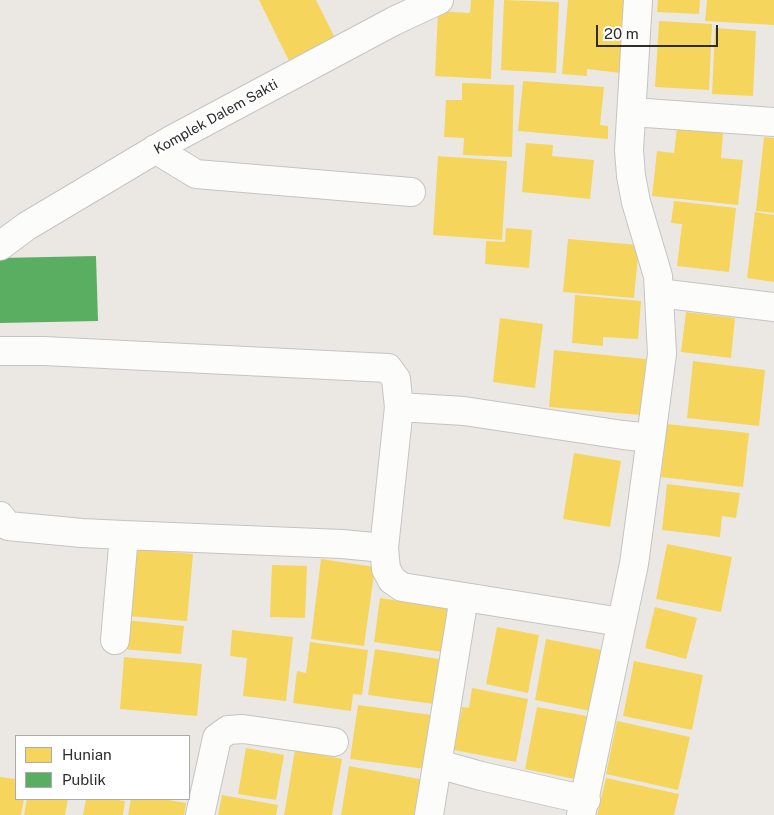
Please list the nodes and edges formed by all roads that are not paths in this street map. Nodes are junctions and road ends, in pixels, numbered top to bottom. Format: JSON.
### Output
{"nodes":[{"id":1,"x":439,"y":0,"type":"edge"},
{"id":2,"x":638,"y":0,"type":"edge"},
{"id":3,"x":632,"y":112,"type":"junction"},
{"id":4,"x":774,"y":122,"type":"edge"},
{"id":5,"x":156,"y":149,"type":"junction"},
{"id":6,"x":411,"y":192,"type":"dead end"},
{"id":7,"x":0,"y":246,"type":"edge"},
{"id":8,"x":659,"y":293,"type":"junction"},
{"id":9,"x":774,"y":307,"type":"edge"},
{"id":10,"x":0,"y":351,"type":"edge"},
{"id":11,"x":399,"y":407,"type":"junction"},
{"id":12,"x":651,"y":438,"type":"junction"},
{"id":13,"x":0,"y":516,"type":"edge"},
{"id":14,"x":124,"y":535,"type":"junction"},
{"id":15,"x":384,"y":548,"type":"junction"},
{"id":16,"x":464,"y":597,"type":"junction"},
{"id":17,"x":621,"y":622,"type":"junction"},
{"id":18,"x":115,"y":640,"type":"dead end"},
{"id":19,"x":334,"y":742,"type":"dead end"},
{"id":20,"x":438,"y":764,"type":"junction"},
{"id":21,"x":584,"y":808,"type":"edge"},
{"id":22,"x":200,"y":815,"type":"edge"},
{"id":23,"x":429,"y":815,"type":"edge"}],
"edges":[{"from":1,"to":5,"type":"street","name":"Komplek Dalem Sakti"},
{"from":2,"to":3,"type":"street"},
{"from":3,"to":4,"type":"street"},
{"from":3,"to":8,"type":"street"},
{"from":5,"to":6,"type":"street"},
{"from":5,"to":7,"type":"street","name":"Komplek Dalem Sakti"},
{"from":8,"to":9,"type":"street"},
{"from":8,"to":12,"type":"street"},
{"from":10,"to":11,"type":"street"},
{"from":11,"to":12,"type":"street"},
{"from":11,"to":15,"type":"street"},
{"from":12,"to":17,"type":"street"},
{"from":13,"to":14,"type":"street"},
{"from":14,"to":15,"type":"street"},
{"from":14,"to":18,"type":"street"},
{"from":15,"to":16,"type":"street"},
{"from":16,"to":17,"type":"street"},
{"from":16,"to":20,"type":"street"},
{"from":17,"to":21,"type":"street"},
{"from":19,"to":22,"type":"street"},
{"from":20,"to":21,"type":"street"},
{"from":20,"to":23,"type":"street"}]}
